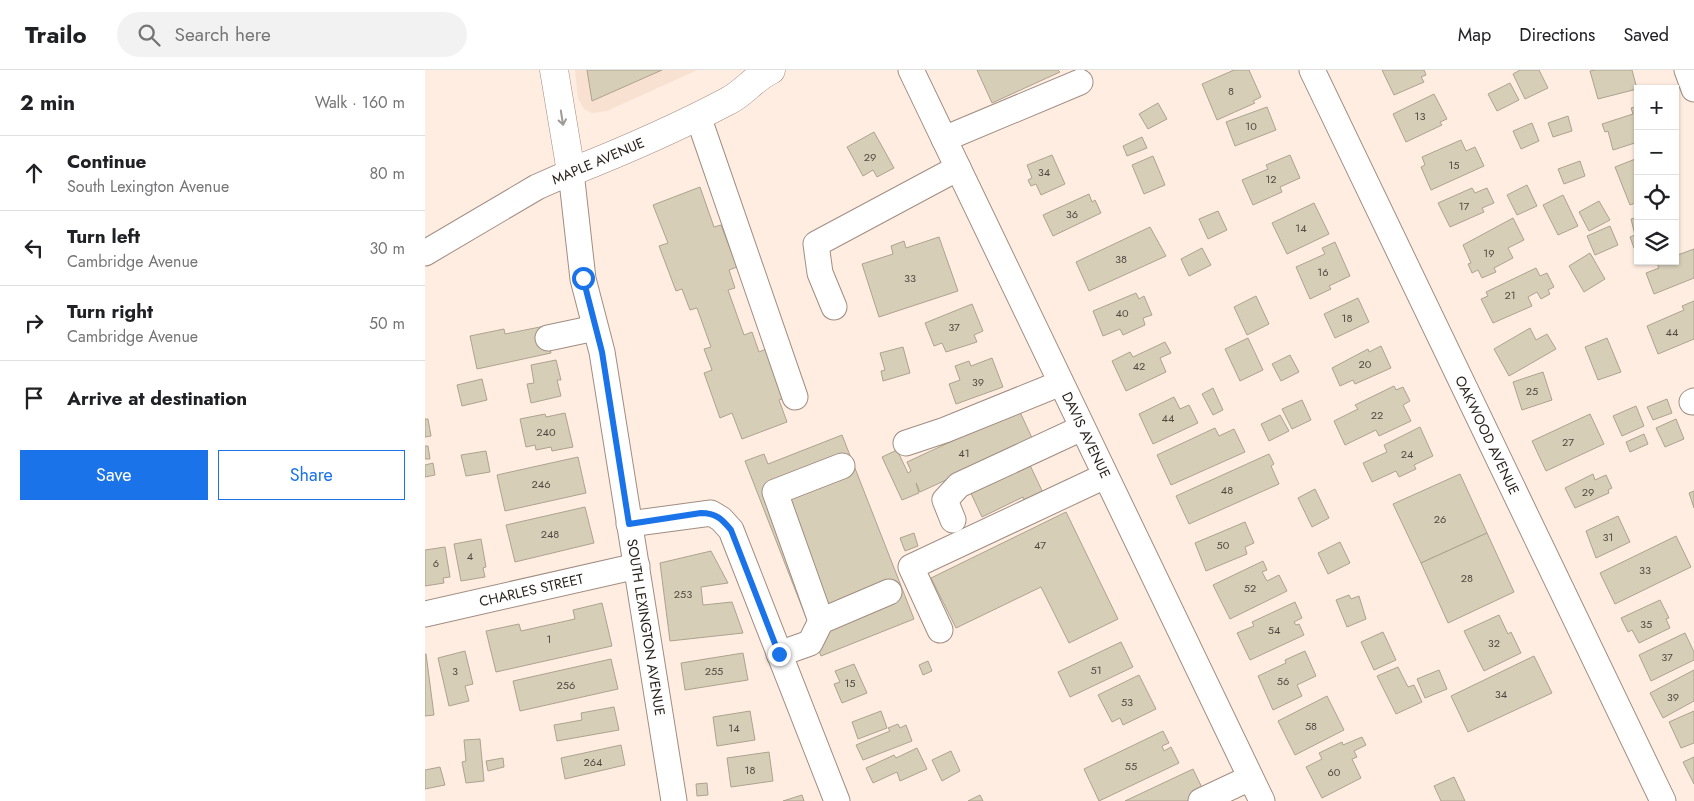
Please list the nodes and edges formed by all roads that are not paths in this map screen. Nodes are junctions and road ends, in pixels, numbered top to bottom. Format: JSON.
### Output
{"nodes":[{"id":1,"x":554,"y":70,"type":"edge"},
{"id":2,"x":771,"y":70,"type":"edge"},
{"id":3,"x":911,"y":70,"type":"edge"},
{"id":4,"x":1312,"y":70,"type":"edge"},
{"id":5,"x":1687,"y":70,"type":"edge"},
{"id":6,"x":1080,"y":82,"type":"dead end"},
{"id":7,"x":1694,"y":89,"type":"edge"},
{"id":8,"x":698,"y":116,"type":"junction"},
{"id":9,"x":944,"y":139,"type":"junction"},
{"id":10,"x":958,"y":168,"type":"junction"},
{"id":11,"x":571,"y":172,"type":"junction"},
{"id":12,"x":425,"y":253,"type":"edge"},
{"id":13,"x":834,"y":307,"type":"dead end"},
{"id":14,"x":595,"y":328,"type":"junction"},
{"id":15,"x":549,"y":338,"type":"dead end"},
{"id":16,"x":1061,"y":383,"type":"junction"},
{"id":17,"x":795,"y":397,"type":"dead end"},
{"id":18,"x":1082,"y":428,"type":"junction"},
{"id":19,"x":906,"y":443,"type":"dead end"},
{"id":20,"x":842,"y":466,"type":"dead end"},
{"id":21,"x":1105,"y":476,"type":"junction"},
{"id":22,"x":953,"y":520,"type":"dead end"},
{"id":23,"x":629,"y":524,"type":"junction"},
{"id":24,"x":637,"y":566,"type":"junction"},
{"id":25,"x":889,"y":592,"type":"dead end"},
{"id":26,"x":425,"y":614,"type":"edge"},
{"id":27,"x":821,"y":621,"type":"junction"},
{"id":28,"x":940,"y":630,"type":"dead end"},
{"id":29,"x":779,"y":654,"type":"junction"},
{"id":30,"x":1250,"y":778,"type":"junction"},
{"id":31,"x":674,"y":801,"type":"edge"},
{"id":32,"x":837,"y":801,"type":"edge"},
{"id":33,"x":1201,"y":801,"type":"edge"},
{"id":34,"x":1262,"y":801,"type":"edge"},
{"id":35,"x":1663,"y":801,"type":"edge"}],
"edges":[{"from":1,"to":11,"type":"main road","name":"SOUTH LEXINGTON AVENUE","one_way":true},
{"from":2,"to":8,"type":"main road","name":"MAPLE AVENUE"},
{"from":3,"to":9,"type":"street","name":"DAVIS AVENUE"},
{"from":4,"to":35,"type":"street","name":"OAKWOOD AVENUE"},
{"from":5,"to":7,"type":"street"},
{"from":6,"to":9,"type":"street"},
{"from":8,"to":11,"type":"main road","name":"MAPLE AVENUE"},
{"from":8,"to":17,"type":"street"},
{"from":9,"to":10,"type":"street","name":"DAVIS AVENUE"},
{"from":10,"to":13,"type":"street"},
{"from":10,"to":16,"type":"street","name":"DAVIS AVENUE"},
{"from":11,"to":12,"type":"street","name":"MAPLE AVENUE"},
{"from":11,"to":14,"type":"street","name":"SOUTH LEXINGTON AVENUE"},
{"from":14,"to":15,"type":"street"},
{"from":14,"to":23,"type":"street","name":"SOUTH LEXINGTON AVENUE"},
{"from":16,"to":18,"type":"street","name":"DAVIS AVENUE"},
{"from":16,"to":19,"type":"street"},
{"from":18,"to":21,"type":"street","name":"DAVIS AVENUE"},
{"from":18,"to":22,"type":"street"},
{"from":20,"to":27,"type":"street"},
{"from":21,"to":28,"type":"street"},
{"from":21,"to":30,"type":"street","name":"DAVIS AVENUE"},
{"from":23,"to":24,"type":"street","name":"SOUTH LEXINGTON AVENUE"},
{"from":23,"to":29,"type":"street"},
{"from":24,"to":26,"type":"street","name":"CHARLES STREET"},
{"from":24,"to":31,"type":"street","name":"SOUTH LEXINGTON AVENUE"},
{"from":25,"to":27,"type":"street"},
{"from":27,"to":29,"type":"street"},
{"from":29,"to":32,"type":"street"},
{"from":30,"to":33,"type":"street"},
{"from":30,"to":34,"type":"street","name":"DAVIS AVENUE"}]}
